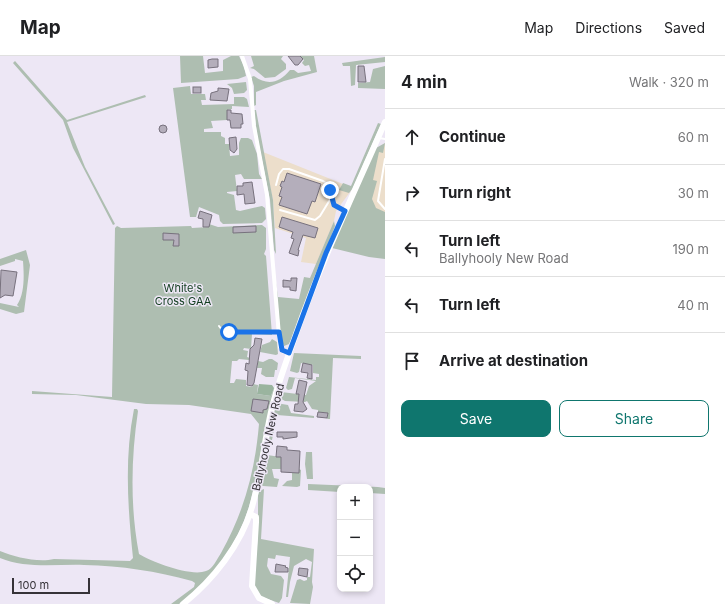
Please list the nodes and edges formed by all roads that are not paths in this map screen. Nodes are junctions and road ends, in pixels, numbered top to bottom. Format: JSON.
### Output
{"nodes":[{"id":1,"x":242,"y":56,"type":"edge"},
{"id":2,"x":385,"y":122,"type":"edge"},
{"id":3,"x":382,"y":138,"type":"edge"},
{"id":4,"x":385,"y":159,"type":"edge"},
{"id":5,"x":276,"y":184,"type":"dead end"},
{"id":6,"x":331,"y":198,"type":"junction"},
{"id":7,"x":385,"y":209,"type":"edge"},
{"id":8,"x":280,"y":210,"type":"dead end"},
{"id":9,"x":345,"y":211,"type":"junction"},
{"id":10,"x":219,"y":326,"type":"dead end"},
{"id":11,"x":279,"y":332,"type":"junction"},
{"id":12,"x":289,"y":353,"type":"junction"},
{"id":13,"x":250,"y":514,"type":"junction"},
{"id":14,"x":183,"y":604,"type":"edge"},
{"id":15,"x":272,"y":604,"type":"edge"}],
"edges":[{"from":1,"to":11,"type":"street"},
{"from":2,"to":3,"type":"main road","name":"Ballyhooly New Road"},
{"from":3,"to":9,"type":"main road","name":"Ballyhooly New Road"},
{"from":4,"to":7,"type":"lane"},
{"from":5,"to":6,"type":"lane"},
{"from":6,"to":8,"type":"lane"},
{"from":6,"to":9,"type":"lane"},
{"from":9,"to":12,"type":"main road","name":"Ballyhooly New Road"},
{"from":10,"to":11,"type":"lane"},
{"from":11,"to":12,"type":"street"},
{"from":12,"to":13,"type":"main road","name":"Ballyhooly New Road"},
{"from":13,"to":14,"type":"main road","name":"Ballyhooly New Road"},
{"from":13,"to":15,"type":"main road"}]}
